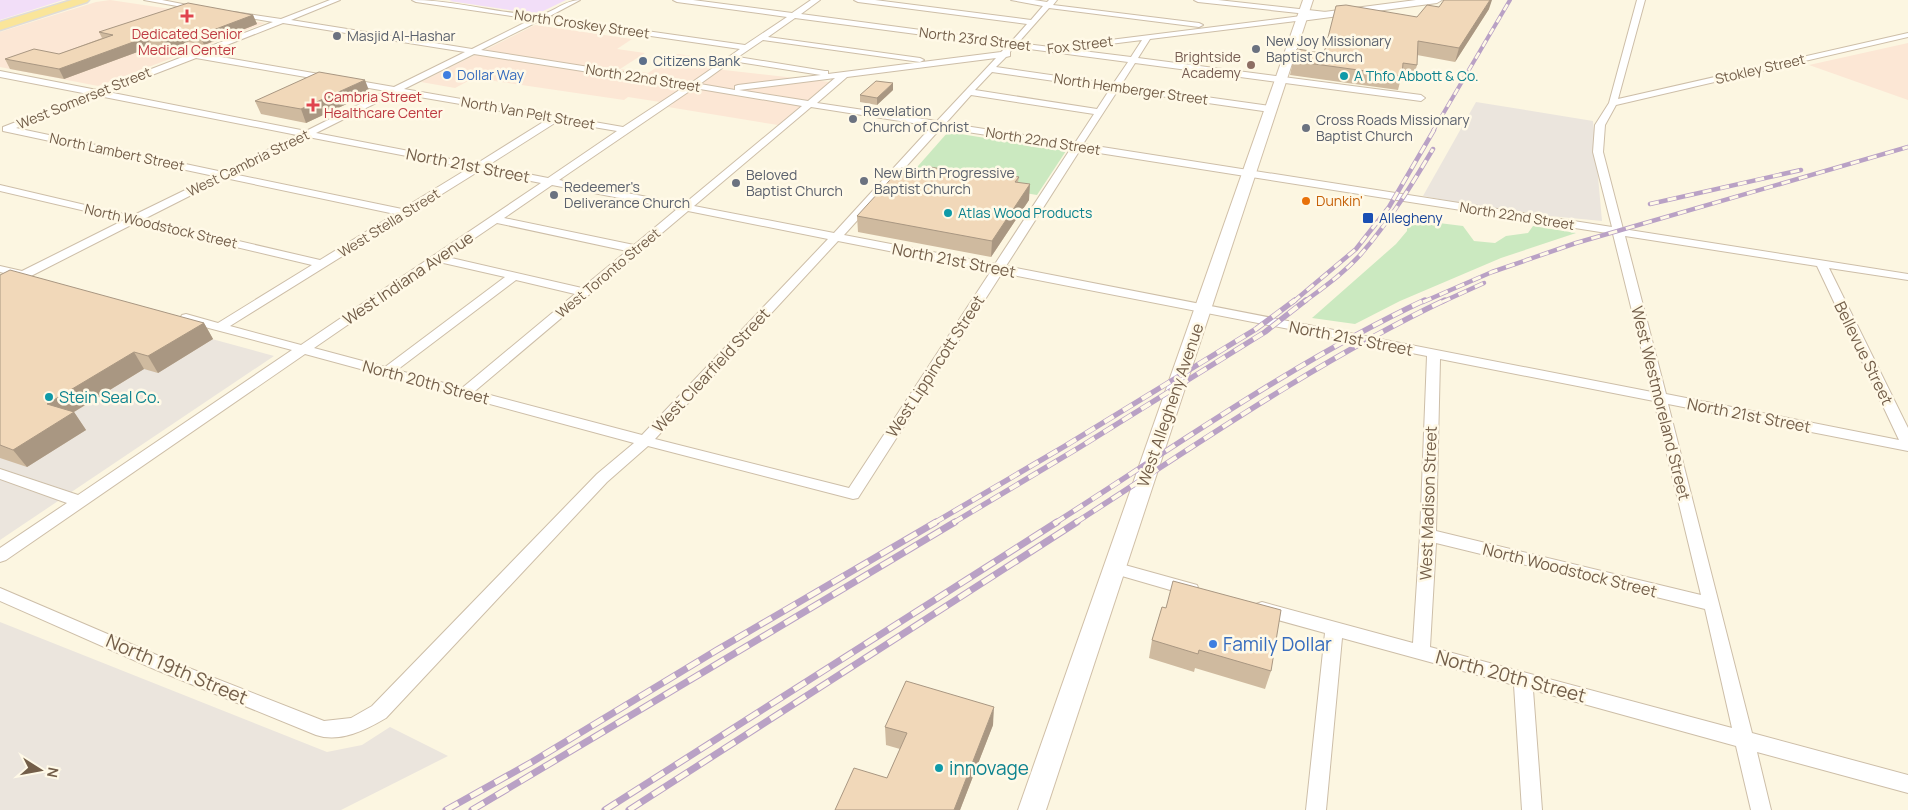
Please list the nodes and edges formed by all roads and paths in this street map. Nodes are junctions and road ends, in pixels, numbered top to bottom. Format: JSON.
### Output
{"nodes":[{"id":1,"x":83,"y":0,"type":"edge"},
{"id":2,"x":148,"y":0,"type":"edge"},
{"id":3,"x":336,"y":0,"type":"edge"},
{"id":4,"x":416,"y":0,"type":"edge"},
{"id":5,"x":576,"y":0,"type":"edge"},
{"id":6,"x":677,"y":0,"type":"edge"},
{"id":7,"x":816,"y":0,"type":"edge"},
{"id":8,"x":858,"y":0,"type":"edge"},
{"id":9,"x":1015,"y":0,"type":"edge"},
{"id":10,"x":1198,"y":0,"type":"edge"},
{"id":11,"x":1308,"y":0,"type":"edge"},
{"id":12,"x":1437,"y":0,"type":"edge"},
{"id":13,"x":1641,"y":0,"type":"edge"},
{"id":14,"x":1410,"y":2,"type":"edge"},
{"id":15,"x":1051,"y":3,"type":"edge"},
{"id":16,"x":209,"y":10,"type":"edge"},
{"id":17,"x":228,"y":13,"type":"edge"},
{"id":18,"x":1302,"y":15,"type":"junction"},
{"id":19,"x":795,"y":16,"type":"junction"},
{"id":20,"x":540,"y":18,"type":"junction"},
{"id":21,"x":280,"y":21,"type":"junction"},
{"id":22,"x":1033,"y":22,"type":"junction"},
{"id":23,"x":0,"y":26,"type":"edge"},
{"id":24,"x":1220,"y":28,"type":"junction"},
{"id":25,"x":1908,"y":35,"type":"edge"},
{"id":26,"x":1148,"y":37,"type":"junction"},
{"id":27,"x":762,"y":38,"type":"junction"},
{"id":28,"x":1012,"y":45,"type":"junction"},
{"id":29,"x":748,"y":48,"type":"junction"},
{"id":30,"x":1051,"y":49,"type":"junction"},
{"id":31,"x":473,"y":51,"type":"junction"},
{"id":32,"x":194,"y":55,"type":"junction"},
{"id":33,"x":1004,"y":55,"type":"junction"},
{"id":34,"x":732,"y":59,"type":"junction"},
{"id":35,"x":1135,"y":60,"type":"junction"},
{"id":36,"x":936,"y":63,"type":"junction"},
{"id":37,"x":991,"y":69,"type":"junction"},
{"id":38,"x":0,"y":74,"type":"edge"},
{"id":39,"x":842,"y":76,"type":"junction"},
{"id":40,"x":1280,"y":80,"type":"junction"},
{"id":41,"x":693,"y":85,"type":"junction"},
{"id":42,"x":1117,"y":87,"type":"junction"},
{"id":43,"x":395,"y":90,"type":"junction"},
{"id":44,"x":722,"y":90,"type":"junction"},
{"id":45,"x":970,"y":92,"type":"junction"},
{"id":46,"x":96,"y":93,"type":"junction"},
{"id":47,"x":1422,"y":98,"type":"dead end"},
{"id":48,"x":1613,"y":103,"type":"junction"},
{"id":49,"x":808,"y":104,"type":"junction"},
{"id":50,"x":1270,"y":109,"type":"junction"},
{"id":51,"x":1101,"y":112,"type":"junction"},
{"id":52,"x":557,"y":118,"type":"junction"},
{"id":53,"x":938,"y":125,"type":"junction"},
{"id":54,"x":4,"y":130,"type":"edge"},
{"id":55,"x":625,"y":130,"type":"junction"},
{"id":56,"x":307,"y":134,"type":"junction"},
{"id":57,"x":1079,"y":146,"type":"junction"},
{"id":58,"x":478,"y":167,"type":"junction"},
{"id":59,"x":1248,"y":174,"type":"junction"},
{"id":60,"x":224,"y":175,"type":"junction"},
{"id":61,"x":550,"y":181,"type":"junction"},
{"id":62,"x":0,"y":188,"type":"edge"},
{"id":63,"x":687,"y":207,"type":"junction"},
{"id":64,"x":404,"y":213,"type":"junction"},
{"id":65,"x":495,"y":219,"type":"junction"},
{"id":66,"x":134,"y":220,"type":"junction"},
{"id":67,"x":1618,"y":232,"type":"junction"},
{"id":68,"x":835,"y":238,"type":"junction"},
{"id":69,"x":636,"y":249,"type":"junction"},
{"id":70,"x":437,"y":258,"type":"junction"},
{"id":71,"x":322,"y":264,"type":"junction"},
{"id":72,"x":1821,"y":264,"type":"junction"},
{"id":73,"x":0,"y":269,"type":"edge"},
{"id":74,"x":998,"y":269,"type":"junction"},
{"id":75,"x":23,"y":275,"type":"junction"},
{"id":76,"x":514,"y":276,"type":"junction"},
{"id":77,"x":1908,"y":277,"type":"edge"},
{"id":78,"x":41,"y":280,"type":"edge"},
{"id":79,"x":0,"y":286,"type":"edge"},
{"id":80,"x":584,"y":292,"type":"junction"},
{"id":81,"x":1202,"y":309,"type":"junction"},
{"id":82,"x":177,"y":316,"type":"edge"},
{"id":83,"x":220,"y":327,"type":"junction"},
{"id":84,"x":304,"y":349,"type":"junction"},
{"id":85,"x":1434,"y":354,"type":"junction"},
{"id":86,"x":388,"y":371,"type":"junction"},
{"id":87,"x":465,"y":392,"type":"junction"},
{"id":88,"x":1660,"y":398,"type":"junction"},
{"id":89,"x":645,"y":442,"type":"junction"},
{"id":90,"x":1908,"y":444,"type":"edge"},
{"id":91,"x":0,"y":474,"type":"edge"},
{"id":92,"x":853,"y":494,"type":"joint"},
{"id":93,"x":80,"y":502,"type":"junction"},
{"id":94,"x":1428,"y":535,"type":"junction"},
{"id":95,"x":0,"y":556,"type":"edge"},
{"id":96,"x":1114,"y":568,"type":"junction"},
{"id":97,"x":0,"y":594,"type":"edge"},
{"id":98,"x":1210,"y":595,"type":"edge"},
{"id":99,"x":1712,"y":604,"type":"junction"},
{"id":100,"x":1248,"y":606,"type":"edge"},
{"id":101,"x":1334,"y":630,"type":"junction"},
{"id":102,"x":1421,"y":652,"type":"junction"},
{"id":103,"x":1524,"y":680,"type":"junction"},
{"id":104,"x":356,"y":725,"type":"joint"},
{"id":105,"x":1744,"y":740,"type":"junction"},
{"id":106,"x":1908,"y":784,"type":"edge"},
{"id":107,"x":1032,"y":810,"type":"edge"},
{"id":108,"x":1316,"y":810,"type":"edge"},
{"id":109,"x":1532,"y":810,"type":"edge"},
{"id":110,"x":1761,"y":810,"type":"edge"}],
"edges":[{"from":1,"to":23,"type":"main road"},
{"from":2,"to":16,"type":"street"},
{"from":3,"to":21,"type":"street","name":"West Somerset Street"},
{"from":4,"to":20,"type":"street","name":"North Croskey Street"},
{"from":5,"to":20,"type":"street","name":"West Cambria Street"},
{"from":6,"to":19,"type":"street","name":"North 23rd Street"},
{"from":7,"to":19,"type":"street","name":"West Indiana Avenue"},
{"from":8,"to":22,"type":"street"},
{"from":9,"to":15,"type":"street"},
{"from":10,"to":18,"type":"street"},
{"from":11,"to":18,"type":"main road","name":"West Allegheny Avenue"},
{"from":12,"to":14,"type":"street","name":"Fox Street"},
{"from":13,"to":48,"type":"street","name":"West Westmoreland Street"},
{"from":14,"to":18,"type":"street","name":"Fox Street"},
{"from":15,"to":22,"type":"street","name":"West Clearfield Street"},
{"from":15,"to":24,"type":"street"},
{"from":17,"to":21,"type":"street","name":"North 22nd Street"},
{"from":18,"to":24,"type":"street","name":"Fox Street"},
{"from":18,"to":40,"type":"main road","name":"West Allegheny Avenue"},
{"from":19,"to":27,"type":"street","name":"West Indiana Avenue"},
{"from":19,"to":28,"type":"street","name":"North 23rd Street"},
{"from":20,"to":29,"type":"street","name":"North Croskey Street"},
{"from":20,"to":31,"type":"street","name":"West Cambria Street"},
{"from":21,"to":31,"type":"street","name":"North 22nd Street"},
{"from":21,"to":32,"type":"street","name":"West Somerset Street"},
{"from":22,"to":28,"type":"street","name":"West Clearfield Street"},
{"from":24,"to":26,"type":"street","name":"Fox Street"},
{"from":25,"to":48,"type":"street","name":"Stokley Street"},
{"from":26,"to":30,"type":"street","name":"Fox Street"},
{"from":26,"to":35,"type":"street","name":"West Lippincott Street"},
{"from":27,"to":29,"type":"street","name":"West Indiana Avenue"},
{"from":27,"to":36,"type":"street"},
{"from":28,"to":30,"type":"street","name":"North 23rd Street"},
{"from":28,"to":33,"type":"street","name":"West Clearfield Street"},
{"from":29,"to":34,"type":"street","name":"West Indiana Avenue"},
{"from":30,"to":33,"type":"street","name":"Fox Street"},
{"from":30,"to":35,"type":"street","name":"North 23rd Street"},
{"from":31,"to":41,"type":"street","name":"North 22nd Street"},
{"from":31,"to":43,"type":"street","name":"West Cambria Street"},
{"from":32,"to":43,"type":"street","name":"North Van Pelt Street"},
{"from":32,"to":46,"type":"street","name":"West Somerset Street"},
{"from":33,"to":36,"type":"street","name":"Fox Street"},
{"from":33,"to":37,"type":"street","name":"West Clearfield Street"},
{"from":34,"to":39,"type":"street"},
{"from":34,"to":41,"type":"street","name":"West Indiana Avenue"},
{"from":35,"to":40,"type":"street","name":"North 23rd Street"},
{"from":35,"to":42,"type":"street","name":"West Lippincott Street"},
{"from":36,"to":39,"type":"street","name":"Fox Street"},
{"from":37,"to":42,"type":"street","name":"North Hemberger Street"},
{"from":37,"to":45,"type":"street","name":"West Clearfield Street"},
{"from":38,"to":46,"type":"street","name":"North 21st Street"},
{"from":39,"to":44,"type":"street","name":"Fox Street"},
{"from":39,"to":49,"type":"street","name":"West Toronto Street"},
{"from":40,"to":47,"type":"street","name":"North 23rd Street"},
{"from":40,"to":50,"type":"main road","name":"West Allegheny Avenue"},
{"from":41,"to":44,"type":"street","name":"North 22nd Street"},
{"from":41,"to":55,"type":"street","name":"West Indiana Avenue"},
{"from":42,"to":50,"type":"street","name":"North Hemberger Street"},
{"from":42,"to":51,"type":"street","name":"West Lippincott Street"},
{"from":43,"to":52,"type":"street","name":"North Van Pelt Street"},
{"from":43,"to":56,"type":"street","name":"West Cambria Street"},
{"from":44,"to":49,"type":"street","name":"North 22nd Street"},
{"from":45,"to":51,"type":"street"},
{"from":45,"to":53,"type":"street","name":"West Clearfield Street"},
{"from":46,"to":54,"type":"street","name":"West Somerset Street"},
{"from":46,"to":56,"type":"street","name":"North 21st Street"},
{"from":48,"to":67,"type":"street","name":"West Westmoreland Street"},
{"from":49,"to":53,"type":"street","name":"North 22nd Street"},
{"from":49,"to":63,"type":"street","name":"West Toronto Street"},
{"from":50,"to":59,"type":"main road","name":"West Allegheny Avenue"},
{"from":51,"to":57,"type":"street","name":"West Lippincott Street"},
{"from":52,"to":55,"type":"street","name":"North Van Pelt Street"},
{"from":52,"to":58,"type":"street","name":"West Stella Street"},
{"from":53,"to":57,"type":"street","name":"North 22nd Street"},
{"from":53,"to":68,"type":"street","name":"West Clearfield Street"},
{"from":54,"to":60,"type":"street","name":"North Lambert Street"},
{"from":55,"to":61,"type":"street","name":"West Indiana Avenue"},
{"from":56,"to":58,"type":"street","name":"North 21st Street"},
{"from":56,"to":60,"type":"street","name":"West Cambria Street"},
{"from":57,"to":59,"type":"street","name":"North 22nd Street"},
{"from":57,"to":74,"type":"street","name":"West Lippincott Street"},
{"from":58,"to":61,"type":"street","name":"North 21st Street"},
{"from":58,"to":64,"type":"street","name":"West Stella Street"},
{"from":59,"to":67,"type":"street","name":"North 22nd Street"},
{"from":59,"to":81,"type":"main road","name":"West Allegheny Avenue"},
{"from":60,"to":64,"type":"street","name":"North Lambert Street"},
{"from":60,"to":66,"type":"street","name":"West Cambria Street"},
{"from":61,"to":63,"type":"street","name":"North 21st Street"},
{"from":61,"to":65,"type":"street","name":"West Indiana Avenue"},
{"from":62,"to":66,"type":"street","name":"North Woodstock Street"},
{"from":63,"to":68,"type":"street","name":"North 21st Street"},
{"from":63,"to":69,"type":"street","name":"West Toronto Street"},
{"from":64,"to":71,"type":"street","name":"West Stella Street"},
{"from":65,"to":69,"type":"street"},
{"from":65,"to":70,"type":"street","name":"West Indiana Avenue"},
{"from":66,"to":71,"type":"street","name":"North Woodstock Street"},
{"from":66,"to":75,"type":"street","name":"West Cambria Street"},
{"from":67,"to":72,"type":"street","name":"North 22nd Street"},
{"from":67,"to":88,"type":"street","name":"West Westmoreland Street"},
{"from":68,"to":74,"type":"street","name":"North 21st Street"},
{"from":68,"to":89,"type":"street","name":"West Clearfield Street"},
{"from":69,"to":80,"type":"street","name":"West Toronto Street"},
{"from":70,"to":76,"type":"street"},
{"from":70,"to":84,"type":"street","name":"West Indiana Avenue"},
{"from":71,"to":83,"type":"street","name":"West Stella Street"},
{"from":72,"to":77,"type":"street","name":"North 22nd Street"},
{"from":72,"to":90,"type":"street","name":"Bellevue Street"},
{"from":73,"to":75,"type":"street"},
{"from":74,"to":81,"type":"street","name":"North 21st Street"},
{"from":74,"to":92,"type":"street","name":"West Lippincott Street"},
{"from":75,"to":78,"type":"street"},
{"from":75,"to":79,"type":"street","name":"West Cambria Street"},
{"from":76,"to":80,"type":"street"},
{"from":76,"to":86,"type":"street"},
{"from":80,"to":87,"type":"street","name":"West Toronto Street"},
{"from":81,"to":85,"type":"street","name":"North 21st Street"},
{"from":81,"to":96,"type":"main road","name":"West Allegheny Avenue"},
{"from":82,"to":83,"type":"street","name":"North 20th Street"},
{"from":83,"to":84,"type":"street","name":"North 20th Street"},
{"from":84,"to":86,"type":"street","name":"North 20th Street"},
{"from":84,"to":93,"type":"street","name":"West Indiana Avenue"},
{"from":85,"to":88,"type":"street","name":"North 21st Street"},
{"from":85,"to":94,"type":"street","name":"West Madison Street"},
{"from":86,"to":87,"type":"street","name":"North 20th Street"},
{"from":87,"to":89,"type":"street","name":"North 20th Street"},
{"from":88,"to":90,"type":"street","name":"North 21st Street"},
{"from":88,"to":99,"type":"street","name":"West Westmoreland Street"},
{"from":89,"to":92,"type":"street","name":"North 20th Street"},
{"from":89,"to":104,"type":"street","name":"West Clearfield Street"},
{"from":91,"to":93,"type":"street"},
{"from":93,"to":95,"type":"street","name":"West Indiana Avenue"},
{"from":94,"to":99,"type":"street","name":"North Woodstock Street"},
{"from":94,"to":102,"type":"street","name":"West Madison Street"},
{"from":96,"to":98,"type":"street"},
{"from":96,"to":107,"type":"main road","name":"West Allegheny Avenue"},
{"from":97,"to":104,"type":"street","name":"North 19th Street"},
{"from":99,"to":105,"type":"street","name":"West Westmoreland Street"},
{"from":100,"to":101,"type":"street","name":"North 20th Street"},
{"from":101,"to":102,"type":"street","name":"North 20th Street"},
{"from":101,"to":108,"type":"street"},
{"from":102,"to":103,"type":"street","name":"North 20th Street"},
{"from":103,"to":105,"type":"street","name":"North 20th Street"},
{"from":103,"to":109,"type":"street"},
{"from":105,"to":106,"type":"street","name":"North 20th Street"},
{"from":105,"to":110,"type":"street","name":"West Westmoreland Street"}]}
